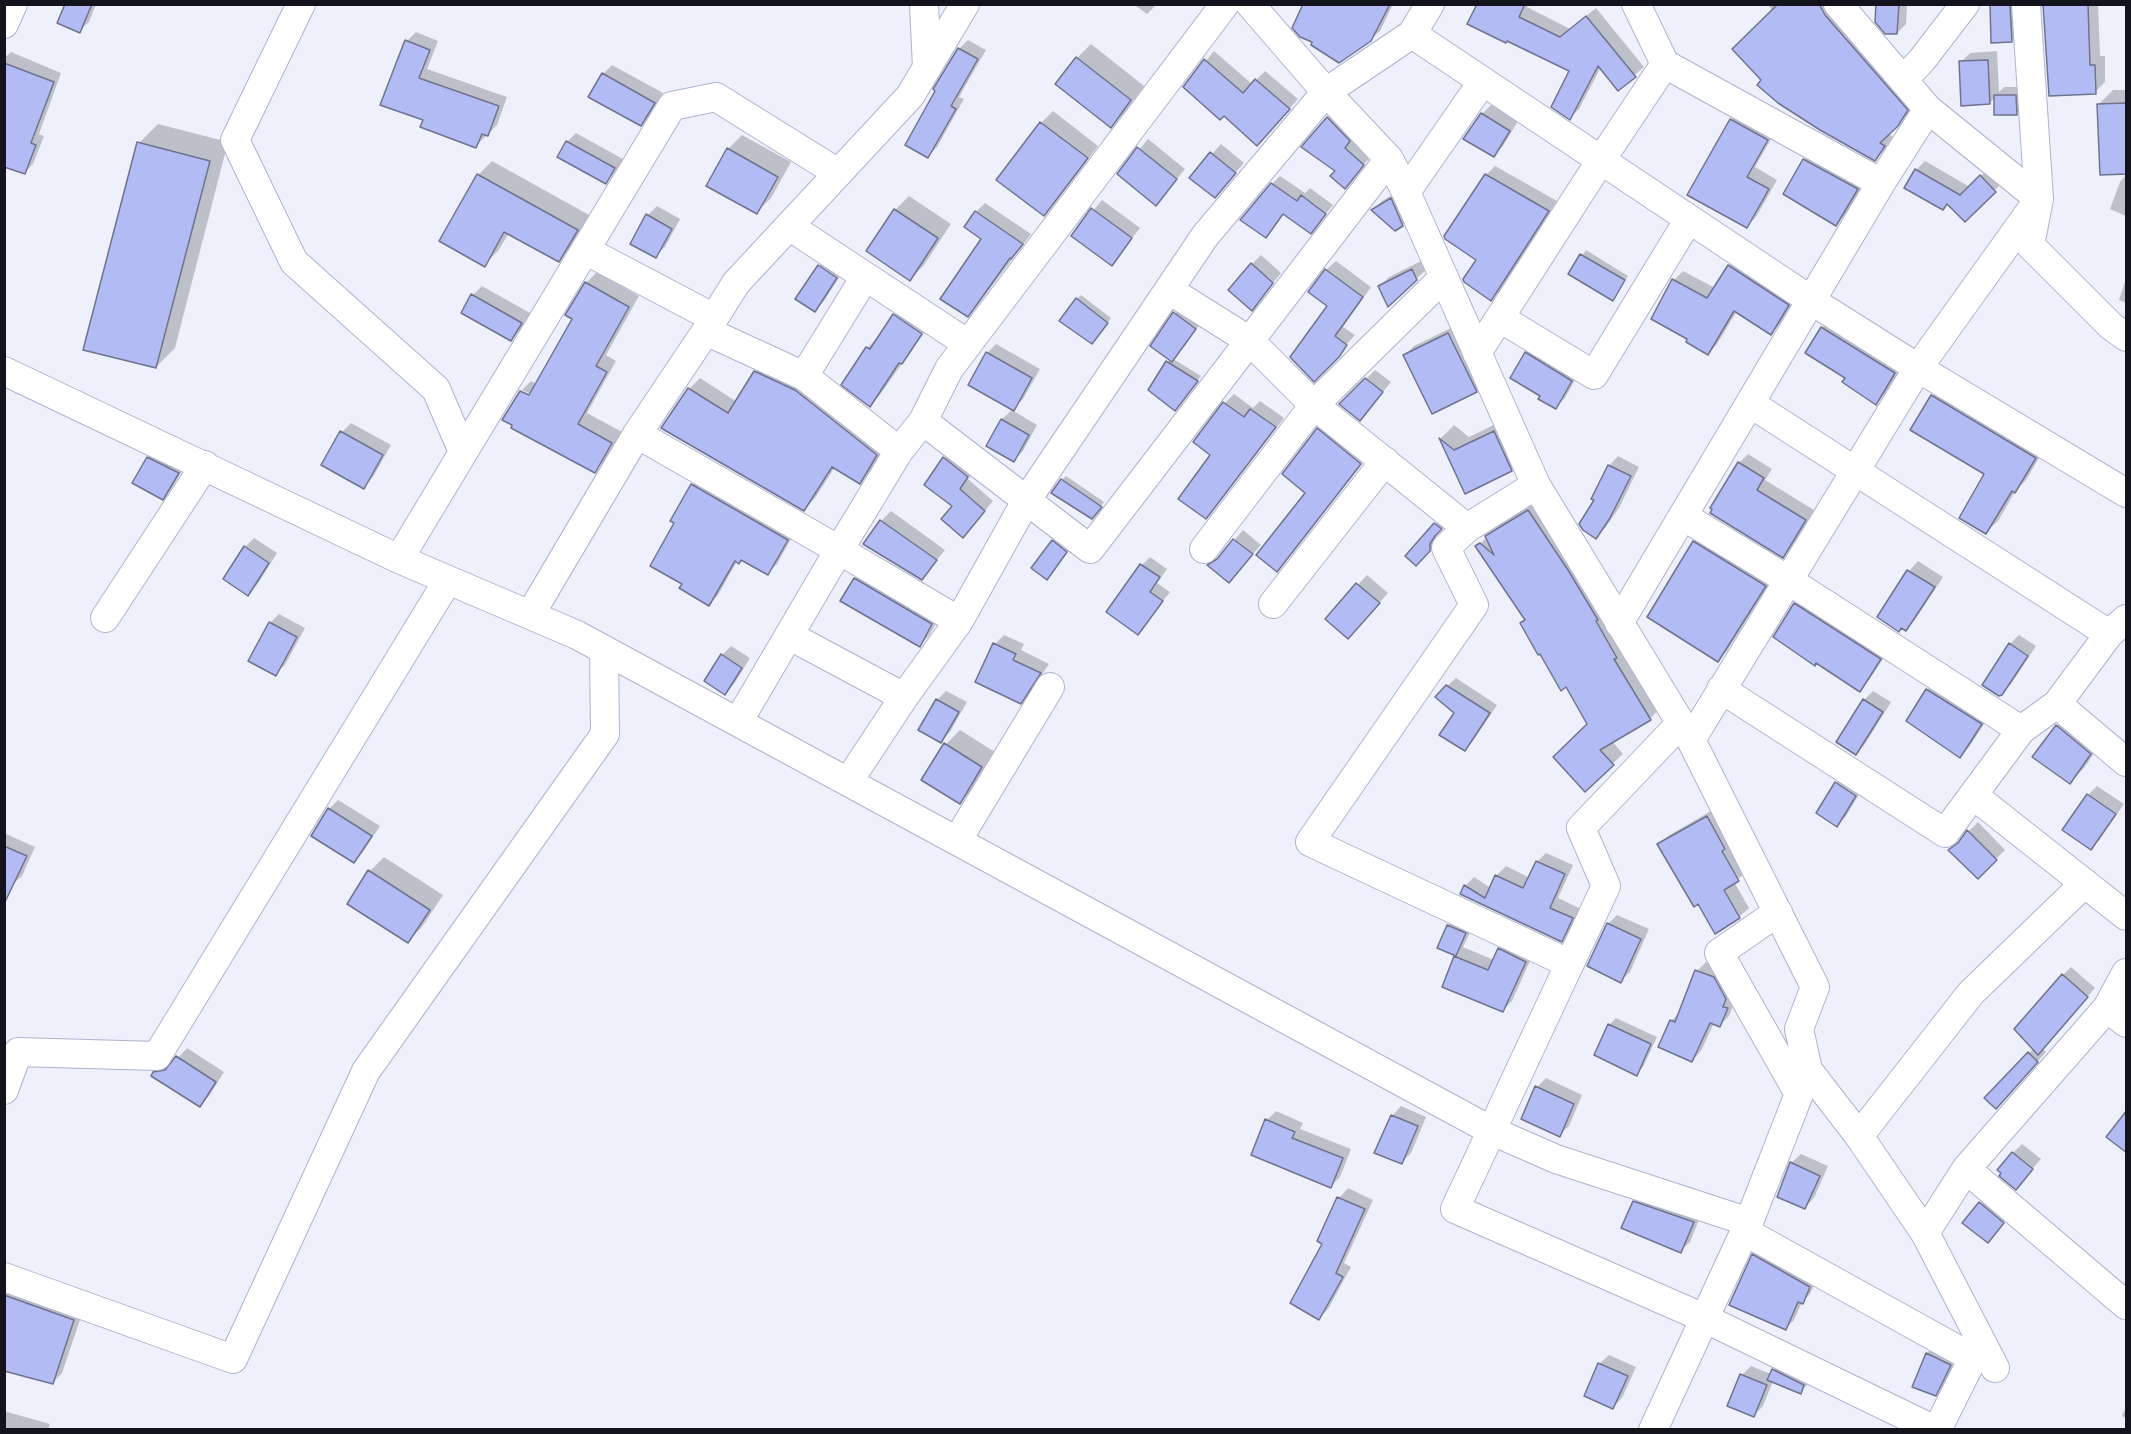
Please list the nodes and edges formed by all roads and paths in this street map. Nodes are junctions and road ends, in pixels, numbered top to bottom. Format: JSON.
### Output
{"nodes":[{"id":1,"x":13,"y":4,"type":"edge"},
{"id":2,"x":302,"y":4,"type":"edge"},
{"id":3,"x":924,"y":4,"type":"edge"},
{"id":4,"x":965,"y":4,"type":"edge"},
{"id":5,"x":1225,"y":4,"type":"edge"},
{"id":6,"x":1250,"y":4,"type":"edge"},
{"id":7,"x":1636,"y":4,"type":"edge"},
{"id":8,"x":1838,"y":4,"type":"edge"},
{"id":9,"x":1965,"y":4,"type":"edge"},
{"id":10,"x":2026,"y":4,"type":"edge"},
{"id":11,"x":1428,"y":5,"type":"edge"},
{"id":12,"x":4,"y":24,"type":"edge"},
{"id":13,"x":1412,"y":34,"type":"junction"},
{"id":14,"x":1665,"y":64,"type":"junction"},
{"id":15,"x":927,"y":68,"type":"junction"},
{"id":16,"x":1903,"y":80,"type":"junction"},
{"id":17,"x":1483,"y":81,"type":"junction"},
{"id":18,"x":1326,"y":92,"type":"junction"},
{"id":19,"x":1928,"y":109,"type":"junction"},
{"id":20,"x":1389,"y":159,"type":"junction"},
{"id":21,"x":1601,"y":160,"type":"junction"},
{"id":22,"x":838,"y":173,"type":"junction"},
{"id":23,"x":1881,"y":183,"type":"junction"},
{"id":24,"x":1406,"y":192,"type":"junction"},
{"id":25,"x":2038,"y":199,"type":"junction"},
{"id":26,"x":1689,"y":219,"type":"junction"},
{"id":27,"x":789,"y":226,"type":"junction"},
{"id":28,"x":585,"y":249,"type":"junction"},
{"id":29,"x":865,"y":277,"type":"junction"},
{"id":30,"x":1444,"y":277,"type":"junction"},
{"id":31,"x":1169,"y":290,"type":"junction"},
{"id":32,"x":1812,"y":301,"type":"junction"},
{"id":33,"x":1500,"y":318,"type":"junction"},
{"id":34,"x":710,"y":324,"type":"junction"},
{"id":35,"x":2127,"y":337,"type":"edge"},
{"id":36,"x":1250,"y":340,"type":"junction"},
{"id":37,"x":968,"y":344,"type":"junction"},
{"id":38,"x":1477,"y":352,"type":"junction"},
{"id":39,"x":1918,"y":368,"type":"junction"},
{"id":40,"x":4,"y":371,"type":"edge"},
{"id":41,"x":804,"y":376,"type":"junction"},
{"id":42,"x":1751,"y":404,"type":"junction"},
{"id":43,"x":1314,"y":405,"type":"junction"},
{"id":44,"x":923,"y":421,"type":"junction"},
{"id":45,"x":637,"y":434,"type":"junction"},
{"id":46,"x":464,"y":452,"type":"junction"},
{"id":47,"x":899,"y":452,"type":"junction"},
{"id":48,"x":1385,"y":461,"type":"junction"},
{"id":49,"x":205,"y":465,"type":"junction"},
{"id":50,"x":1854,"y":471,"type":"junction"},
{"id":51,"x":1536,"y":485,"type":"junction"},
{"id":52,"x":2127,"y":492,"type":"edge"},
{"id":53,"x":1026,"y":501,"type":"junction"},
{"id":54,"x":1683,"y":516,"type":"junction"},
{"id":55,"x":1467,"y":528,"type":"junction"},
{"id":56,"x":1204,"y":549,"type":"dead end"},
{"id":57,"x":839,"y":550,"type":"junction"},
{"id":58,"x":399,"y":559,"type":"junction"},
{"id":59,"x":448,"y":580,"type":"junction"},
{"id":60,"x":1788,"y":580,"type":"junction"},
{"id":61,"x":1273,"y":604,"type":"dead end"},
{"id":62,"x":530,"y":615,"type":"junction"},
{"id":63,"x":105,"y":618,"type":"dead end"},
{"id":64,"x":959,"y":621,"type":"junction"},
{"id":65,"x":1619,"y":622,"type":"junction"},
{"id":66,"x":2118,"y":627,"type":"edge"},
{"id":67,"x":790,"y":636,"type":"junction"},
{"id":68,"x":604,"y":650,"type":"junction"},
{"id":69,"x":1050,"y":687,"type":"dead end"},
{"id":70,"x":1722,"y":689,"type":"junction"},
{"id":71,"x":904,"y":697,"type":"junction"},
{"id":72,"x":2057,"y":704,"type":"junction"},
{"id":73,"x":738,"y":722,"type":"junction"},
{"id":74,"x":2021,"y":730,"type":"junction"},
{"id":75,"x":1686,"y":731,"type":"junction"},
{"id":76,"x":2127,"y":762,"type":"edge"},
{"id":77,"x":848,"y":783,"type":"junction"},
{"id":78,"x":1973,"y":795,"type":"junction"},
{"id":79,"x":957,"y":841,"type":"junction"},
{"id":80,"x":2085,"y":883,"type":"junction"},
{"id":81,"x":1778,"y":912,"type":"junction"},
{"id":82,"x":2127,"y":916,"type":"edge"},
{"id":83,"x":1568,"y":963,"type":"junction"},
{"id":84,"x":2127,"y":973,"type":"edge"},
{"id":85,"x":2117,"y":1016,"type":"edge"},
{"id":86,"x":11,"y":1051,"type":"edge"},
{"id":87,"x":1803,"y":1082,"type":"junction"},
{"id":88,"x":4,"y":1090,"type":"edge"},
{"id":89,"x":1492,"y":1131,"type":"junction"},
{"id":90,"x":1859,"y":1136,"type":"junction"},
{"id":91,"x":1966,"y":1169,"type":"junction"},
{"id":92,"x":1746,"y":1227,"type":"junction"},
{"id":93,"x":1925,"y":1233,"type":"junction"},
{"id":94,"x":4,"y":1276,"type":"edge"},
{"id":95,"x":2127,"y":1305,"type":"edge"},
{"id":96,"x":1704,"y":1318,"type":"junction"},
{"id":97,"x":1984,"y":1357,"type":"junction"},
{"id":98,"x":1653,"y":1430,"type":"edge"},
{"id":99,"x":1936,"y":1430,"type":"edge"}],
"edges":[{"from":1,"to":12,"type":"street"},
{"from":2,"to":46,"type":"street"},
{"from":3,"to":15,"type":"street"},
{"from":4,"to":15,"type":"street"},
{"from":5,"to":37,"type":"street"},
{"from":6,"to":18,"type":"street"},
{"from":7,"to":14,"type":"street"},
{"from":8,"to":16,"type":"street"},
{"from":9,"to":16,"type":"street"},
{"from":10,"to":25,"type":"street"},
{"from":11,"to":13,"type":"street"},
{"from":13,"to":17,"type":"street"},
{"from":13,"to":18,"type":"street"},
{"from":14,"to":21,"type":"street"},
{"from":14,"to":23,"type":"street"},
{"from":15,"to":22,"type":"street"},
{"from":16,"to":19,"type":"street"},
{"from":17,"to":21,"type":"street"},
{"from":17,"to":24,"type":"street"},
{"from":18,"to":20,"type":"street"},
{"from":18,"to":31,"type":"street"},
{"from":19,"to":23,"type":"street"},
{"from":19,"to":25,"type":"street"},
{"from":20,"to":24,"type":"street"},
{"from":20,"to":36,"type":"street"},
{"from":21,"to":26,"type":"street"},
{"from":21,"to":33,"type":"street"},
{"from":22,"to":27,"type":"street"},
{"from":22,"to":28,"type":"street"},
{"from":23,"to":32,"type":"street"},
{"from":24,"to":30,"type":"street"},
{"from":25,"to":35,"type":"street"},
{"from":25,"to":39,"type":"street"},
{"from":26,"to":32,"type":"street"},
{"from":26,"to":33,"type":"street"},
{"from":27,"to":29,"type":"street"},
{"from":27,"to":34,"type":"street"},
{"from":28,"to":34,"type":"street"},
{"from":28,"to":46,"type":"street"},
{"from":29,"to":37,"type":"street"},
{"from":29,"to":41,"type":"street"},
{"from":30,"to":38,"type":"street"},
{"from":30,"to":43,"type":"street"},
{"from":31,"to":36,"type":"street"},
{"from":31,"to":53,"type":"street"},
{"from":32,"to":39,"type":"street"},
{"from":32,"to":42,"type":"street"},
{"from":33,"to":38,"type":"street"},
{"from":34,"to":41,"type":"street"},
{"from":34,"to":45,"type":"street"},
{"from":36,"to":43,"type":"street"},
{"from":36,"to":53,"type":"street"},
{"from":37,"to":44,"type":"street"},
{"from":38,"to":51,"type":"street"},
{"from":39,"to":50,"type":"street"},
{"from":39,"to":52,"type":"street"},
{"from":40,"to":49,"type":"street"},
{"from":41,"to":47,"type":"street"},
{"from":42,"to":50,"type":"street"},
{"from":42,"to":54,"type":"street"},
{"from":43,"to":48,"type":"street"},
{"from":43,"to":56,"type":"street"},
{"from":44,"to":47,"type":"street"},
{"from":44,"to":53,"type":"street"},
{"from":45,"to":57,"type":"street"},
{"from":45,"to":62,"type":"street"},
{"from":46,"to":58,"type":"street"},
{"from":47,"to":57,"type":"street"},
{"from":48,"to":55,"type":"street"},
{"from":48,"to":61,"type":"street"},
{"from":49,"to":58,"type":"street"},
{"from":49,"to":63,"type":"street"},
{"from":50,"to":60,"type":"street"},
{"from":50,"to":66,"type":"street"},
{"from":51,"to":55,"type":"street"},
{"from":51,"to":65,"type":"street"},
{"from":53,"to":64,"type":"street"},
{"from":54,"to":60,"type":"street"},
{"from":54,"to":65,"type":"street"},
{"from":55,"to":83,"type":"street"},
{"from":57,"to":64,"type":"street"},
{"from":57,"to":67,"type":"street"},
{"from":58,"to":59,"type":"street"},
{"from":59,"to":62,"type":"street"},
{"from":59,"to":86,"type":"street"},
{"from":60,"to":70,"type":"street"},
{"from":60,"to":74,"type":"street"},
{"from":62,"to":68,"type":"street"},
{"from":64,"to":71,"type":"street"},
{"from":65,"to":75,"type":"street"},
{"from":66,"to":72,"type":"street"},
{"from":67,"to":71,"type":"street"},
{"from":67,"to":73,"type":"street"},
{"from":68,"to":73,"type":"street"},
{"from":68,"to":94,"type":"street"},
{"from":69,"to":79,"type":"street"},
{"from":70,"to":75,"type":"street"},
{"from":70,"to":78,"type":"street"},
{"from":71,"to":77,"type":"street"},
{"from":72,"to":74,"type":"street"},
{"from":72,"to":76,"type":"street"},
{"from":73,"to":77,"type":"street"},
{"from":74,"to":78,"type":"street"},
{"from":75,"to":81,"type":"street"},
{"from":75,"to":83,"type":"street"},
{"from":77,"to":79,"type":"street"},
{"from":78,"to":80,"type":"street"},
{"from":79,"to":89,"type":"street"},
{"from":80,"to":82,"type":"street"},
{"from":80,"to":90,"type":"street"},
{"from":81,"to":87,"type":"street"},
{"from":81,"to":87,"type":"street"},
{"from":83,"to":89,"type":"street"},
{"from":84,"to":85,"type":"street"},
{"from":85,"to":91,"type":"street"},
{"from":86,"to":88,"type":"street"},
{"from":87,"to":90,"type":"street"},
{"from":87,"to":92,"type":"street"},
{"from":89,"to":92,"type":"street"},
{"from":89,"to":96,"type":"street"},
{"from":90,"to":93,"type":"street"},
{"from":91,"to":93,"type":"street"},
{"from":91,"to":95,"type":"street"},
{"from":92,"to":96,"type":"street"},
{"from":92,"to":97,"type":"street"},
{"from":93,"to":97,"type":"street"},
{"from":96,"to":98,"type":"street"},
{"from":96,"to":99,"type":"street"},
{"from":97,"to":99,"type":"street"}]}
